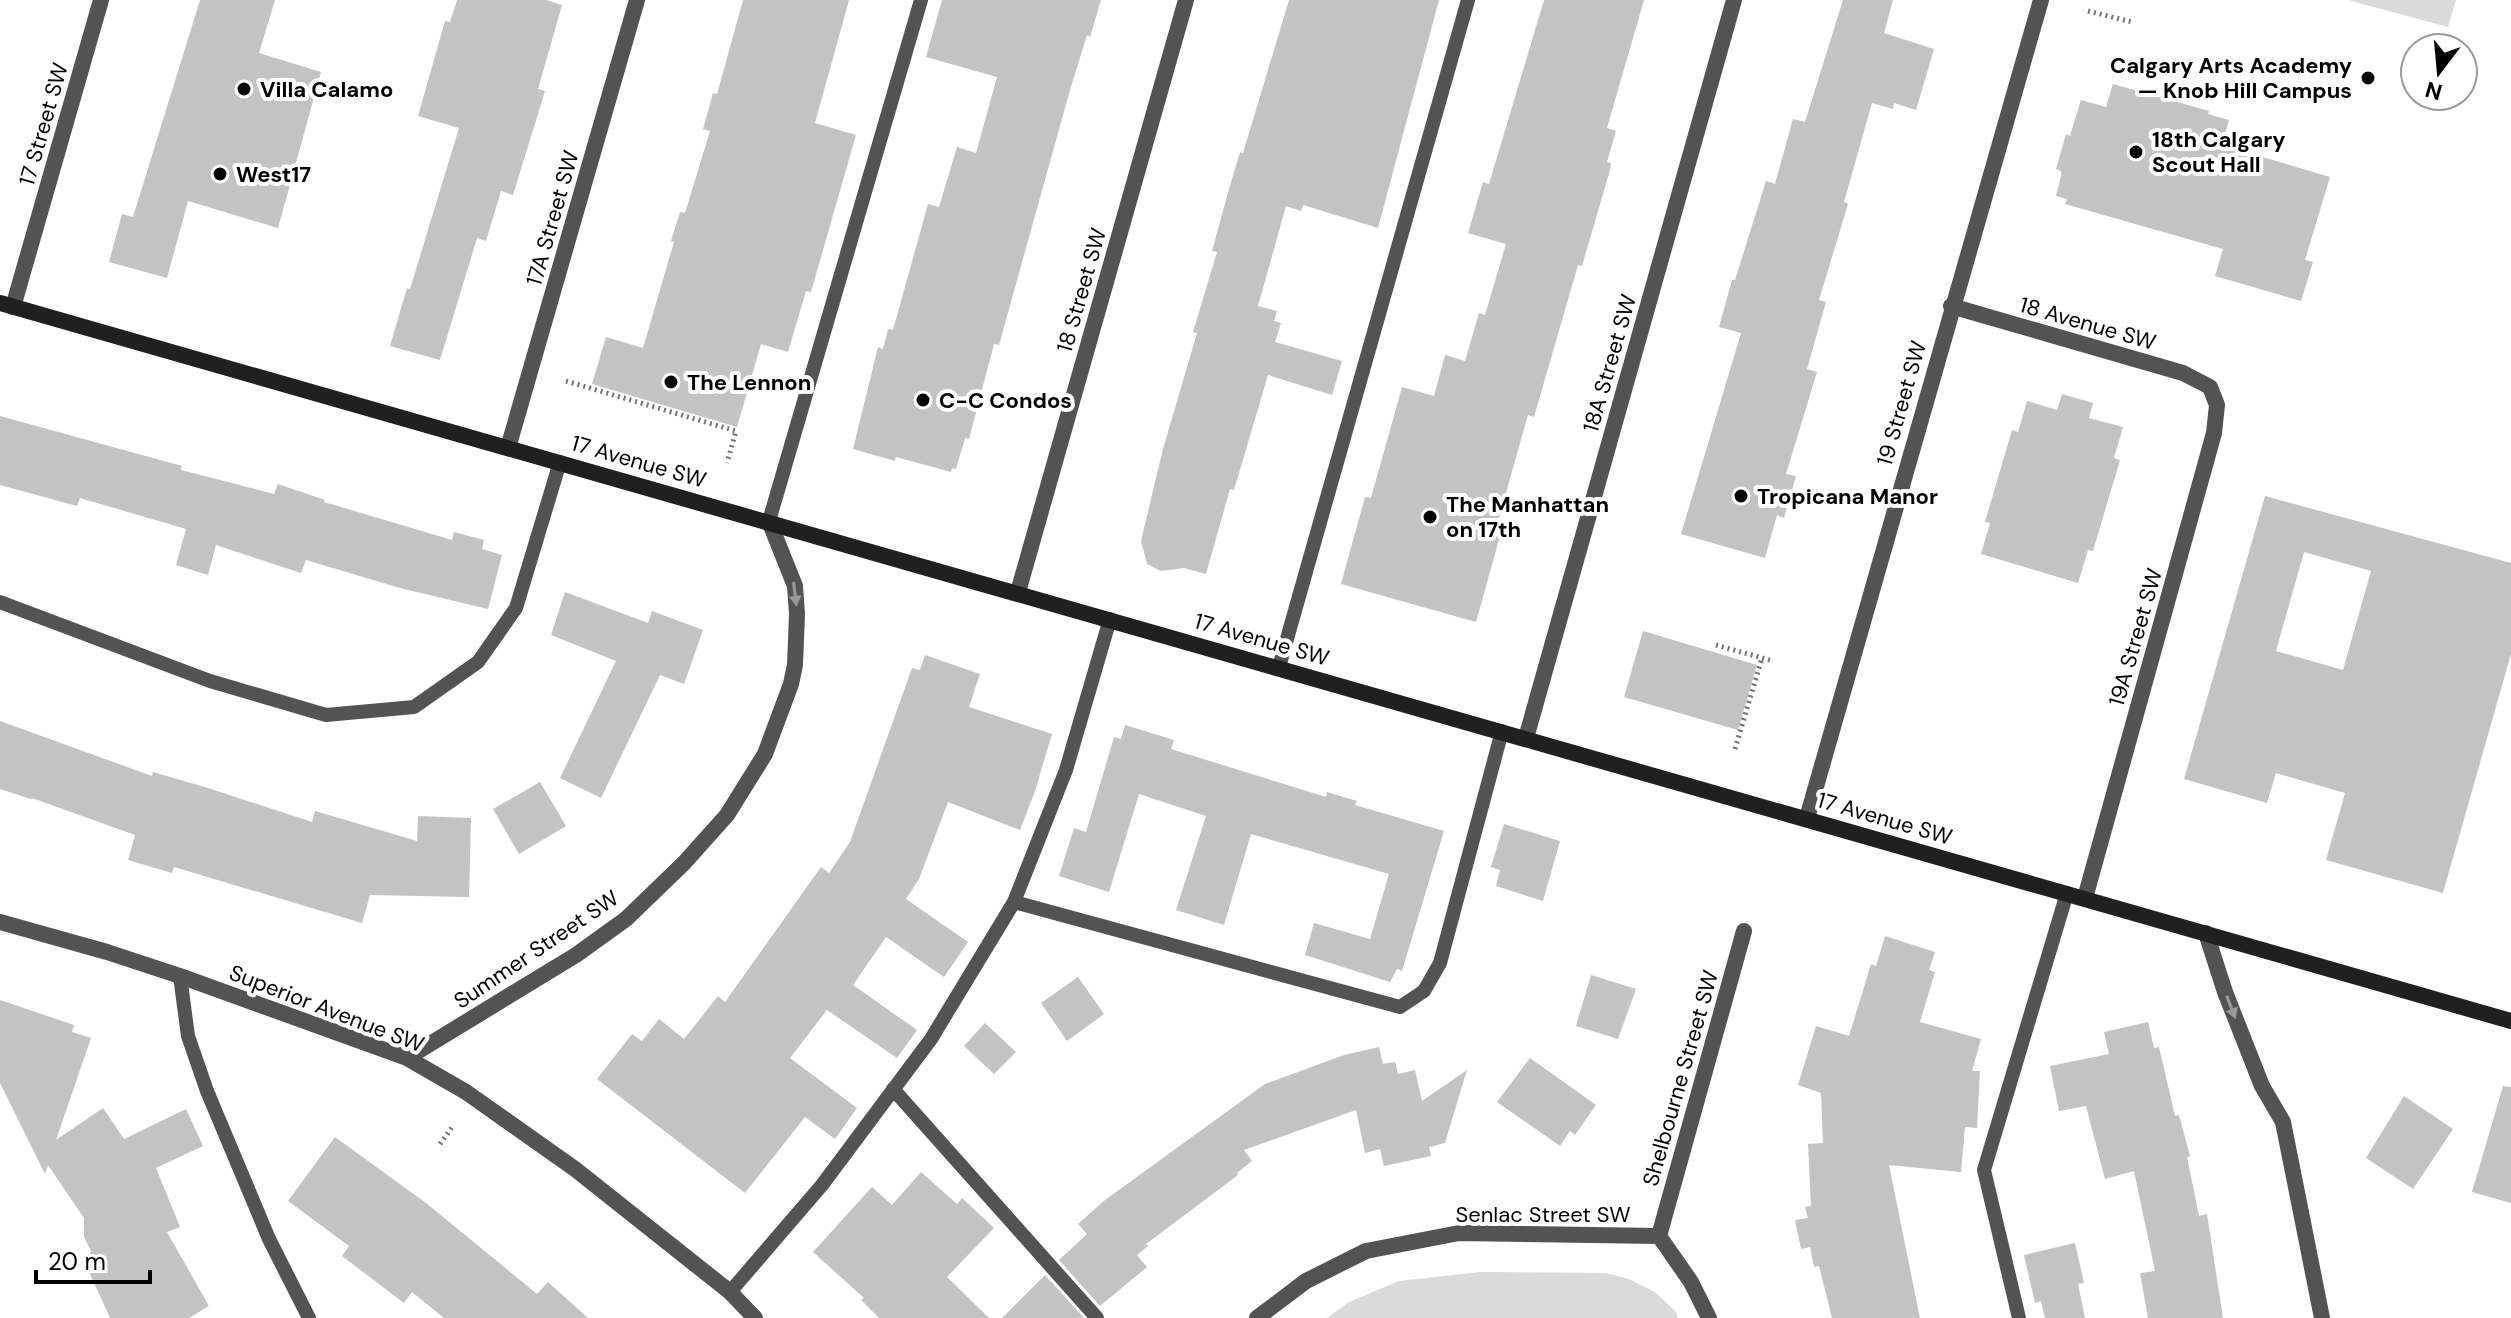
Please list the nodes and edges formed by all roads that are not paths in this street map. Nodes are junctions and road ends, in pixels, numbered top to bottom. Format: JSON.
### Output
{"nodes":[{"id":1,"x":101,"y":0,"type":"edge"},
{"id":2,"x":637,"y":0,"type":"edge"},
{"id":3,"x":921,"y":0,"type":"edge"},
{"id":4,"x":1186,"y":0,"type":"edge"},
{"id":5,"x":1468,"y":0,"type":"edge"},
{"id":6,"x":1734,"y":0,"type":"edge"},
{"id":7,"x":2041,"y":0,"type":"edge"},
{"id":8,"x":7,"y":305,"type":"edge"},
{"id":9,"x":1951,"y":306,"type":"junction"},
{"id":10,"x":2210,"y":387,"type":"joint"},
{"id":11,"x":508,"y":448,"type":"junction"},
{"id":12,"x":560,"y":462,"type":"junction"},
{"id":13,"x":769,"y":521,"type":"junction"},
{"id":14,"x":1018,"y":592,"type":"junction"},
{"id":15,"x":0,"y":602,"type":"edge"},
{"id":16,"x":1110,"y":619,"type":"junction"},
{"id":17,"x":1279,"y":667,"type":"junction"},
{"id":18,"x":1502,"y":731,"type":"junction"},
{"id":19,"x":1526,"y":738,"type":"junction"},
{"id":20,"x":1807,"y":818,"type":"junction"},
{"id":21,"x":2067,"y":893,"type":"junction"},
{"id":22,"x":2085,"y":898,"type":"junction"},
{"id":23,"x":1014,"y":902,"type":"junction"},
{"id":24,"x":0,"y":922,"type":"edge"},
{"id":25,"x":1744,"y":931,"type":"dead end"},
{"id":26,"x":2206,"y":933,"type":"junction"},
{"id":27,"x":180,"y":976,"type":"junction"},
{"id":28,"x":2511,"y":1021,"type":"edge"},
{"id":29,"x":407,"y":1058,"type":"junction"},
{"id":30,"x":893,"y":1089,"type":"junction"},
{"id":31,"x":1659,"y":1236,"type":"junction"},
{"id":32,"x":730,"y":1292,"type":"junction"},
{"id":33,"x":309,"y":1318,"type":"edge"},
{"id":34,"x":755,"y":1318,"type":"edge"},
{"id":35,"x":1097,"y":1318,"type":"edge"},
{"id":36,"x":1257,"y":1318,"type":"edge"},
{"id":37,"x":1709,"y":1318,"type":"edge"},
{"id":38,"x":2019,"y":1318,"type":"edge"},
{"id":39,"x":2322,"y":1318,"type":"edge"}],
"edges":[{"from":1,"to":8,"type":"street","name":"17 Street SW"},
{"from":2,"to":11,"type":"street","name":"17A Street SW"},
{"from":3,"to":13,"type":"lane"},
{"from":4,"to":14,"type":"street","name":"18 Street SW"},
{"from":5,"to":17,"type":"lane"},
{"from":6,"to":19,"type":"street","name":"18A Street SW"},
{"from":7,"to":9,"type":"street","name":"19 Street SW"},
{"from":8,"to":11,"type":"main road","name":"17 Avenue SW"},
{"from":9,"to":10,"type":"street","name":"18 Avenue SW"},
{"from":9,"to":20,"type":"street","name":"19 Street SW"},
{"from":10,"to":22,"type":"street","name":"19A Street SW"},
{"from":11,"to":12,"type":"main road","name":"17 Avenue SW"},
{"from":12,"to":13,"type":"main road","name":"17 Avenue SW"},
{"from":12,"to":15,"type":"lane"},
{"from":13,"to":14,"type":"main road","name":"17 Avenue SW"},
{"from":13,"to":29,"type":"street","name":"Summer Street SW","one_way":true},
{"from":14,"to":16,"type":"main road","name":"17 Avenue SW"},
{"from":16,"to":17,"type":"main road","name":"17 Avenue SW"},
{"from":16,"to":23,"type":"lane"},
{"from":17,"to":18,"type":"main road","name":"17 Avenue SW"},
{"from":18,"to":19,"type":"main road","name":"17 Avenue SW"},
{"from":18,"to":23,"type":"lane"},
{"from":19,"to":20,"type":"main road","name":"17 Avenue SW"},
{"from":20,"to":21,"type":"main road","name":"17 Avenue SW"},
{"from":21,"to":22,"type":"main road","name":"17 Avenue SW"},
{"from":21,"to":38,"type":"lane"},
{"from":22,"to":26,"type":"main road","name":"17 Avenue SW"},
{"from":23,"to":30,"type":"lane"},
{"from":24,"to":27,"type":"street","name":"Superior Avenue SW"},
{"from":25,"to":31,"type":"street","name":"Shelbourne Street SW"},
{"from":26,"to":28,"type":"main road","name":"17 Avenue SW"},
{"from":26,"to":39,"type":"street","one_way":true},
{"from":27,"to":29,"type":"street","name":"Superior Avenue SW"},
{"from":27,"to":33,"type":"lane"},
{"from":29,"to":32,"type":"street","name":"Superior Avenue SW"},
{"from":30,"to":32,"type":"lane"},
{"from":30,"to":35,"type":"lane"},
{"from":31,"to":36,"type":"street","name":"Senlac Street SW"},
{"from":31,"to":37,"type":"street"},
{"from":32,"to":34,"type":"street","name":"Superior Avenue SW"}]}
